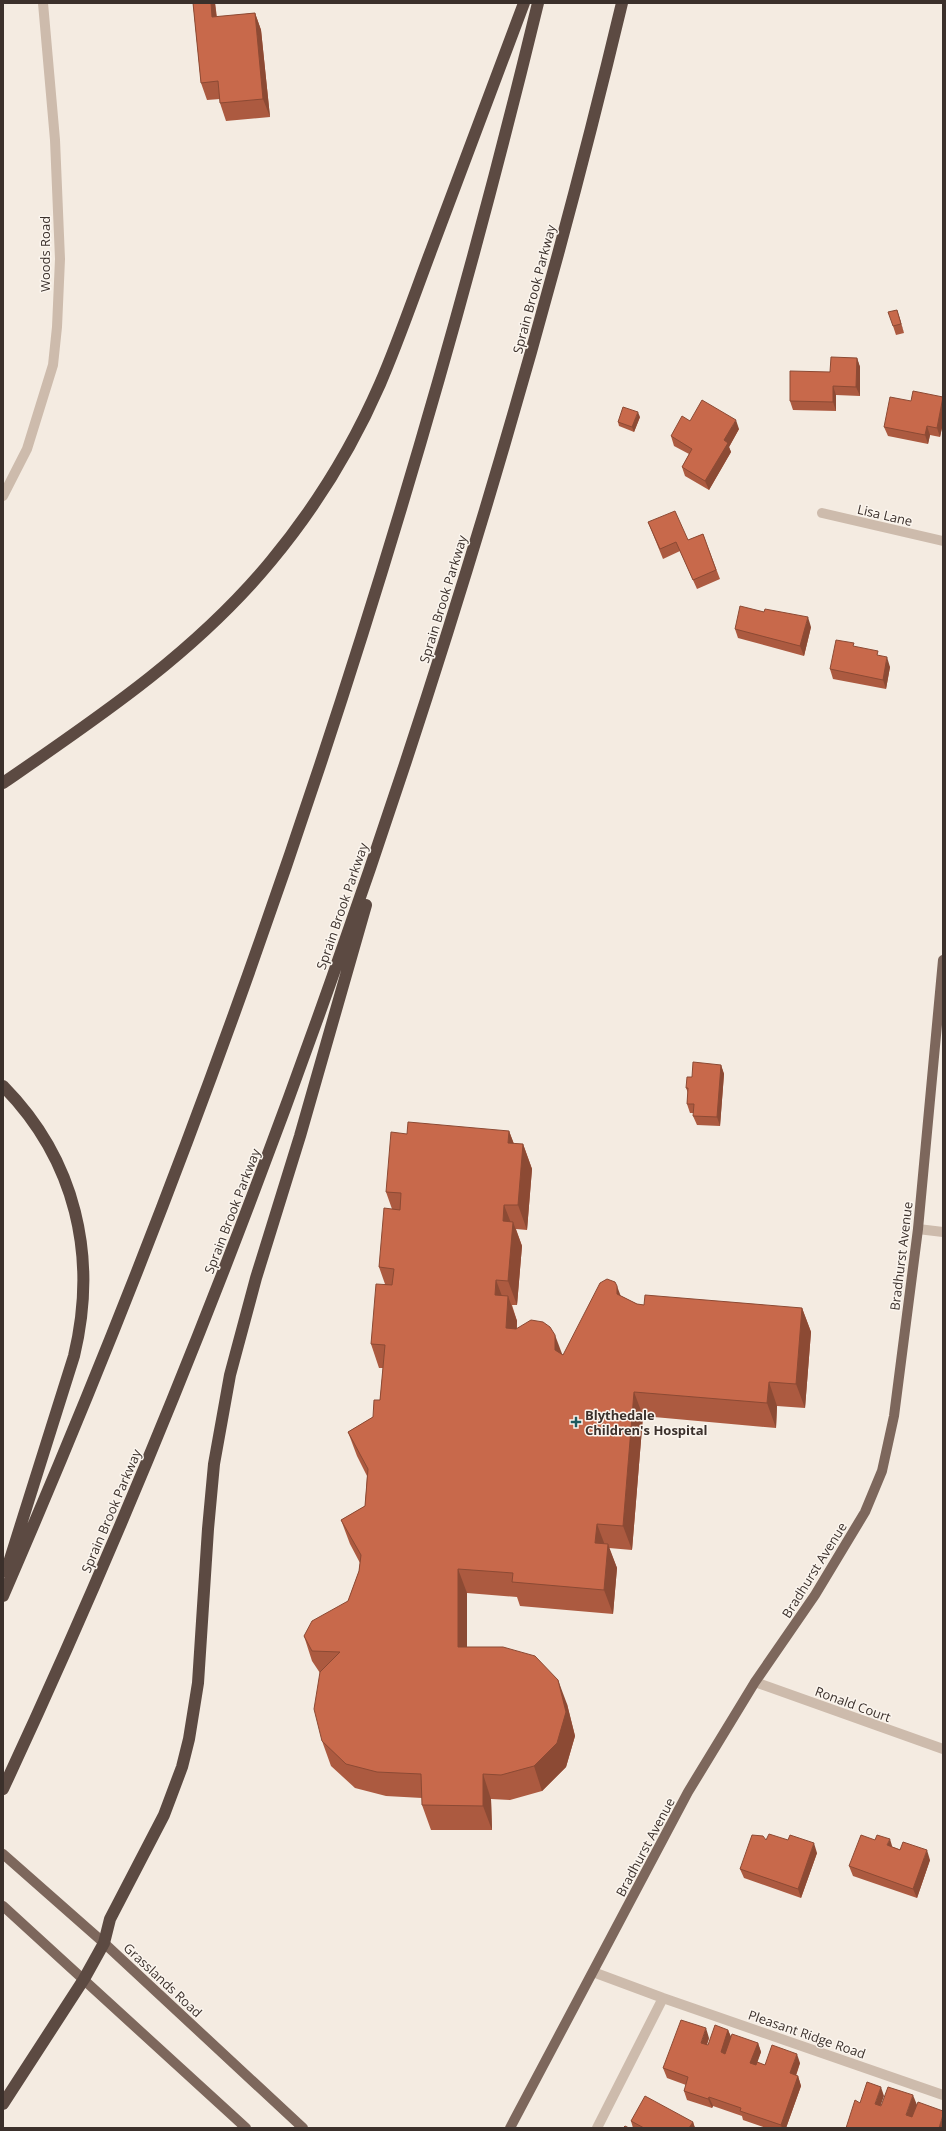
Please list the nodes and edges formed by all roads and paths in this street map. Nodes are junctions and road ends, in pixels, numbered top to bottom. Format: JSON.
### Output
{"nodes":[{"id":1,"x":43,"y":3,"type":"edge"},
{"id":2,"x":524,"y":3,"type":"edge"},
{"id":3,"x":538,"y":3,"type":"edge"},
{"id":4,"x":622,"y":3,"type":"edge"},
{"id":5,"x":3,"y":496,"type":"edge"},
{"id":6,"x":822,"y":514,"type":"dead end"},
{"id":7,"x":943,"y":541,"type":"edge"},
{"id":8,"x":405,"y":767,"type":"junction"},
{"id":9,"x":3,"y":783,"type":"edge"},
{"id":10,"x":943,"y":960,"type":"edge"},
{"id":11,"x":3,"y":1086,"type":"edge"},
{"id":12,"x":918,"y":1230,"type":"junction"},
{"id":13,"x":943,"y":1232,"type":"edge"},
{"id":14,"x":3,"y":1582,"type":"edge"},
{"id":15,"x":3,"y":1596,"type":"edge"},
{"id":16,"x":755,"y":1682,"type":"junction"},
{"id":17,"x":943,"y":1749,"type":"edge"},
{"id":18,"x":3,"y":1790,"type":"edge"},
{"id":19,"x":3,"y":1854,"type":"edge"},
{"id":20,"x":3,"y":1906,"type":"edge"},
{"id":21,"x":104,"y":1943,"type":"junction"},
{"id":22,"x":593,"y":1972,"type":"junction"},
{"id":23,"x":84,"y":1979,"type":"junction"},
{"id":24,"x":663,"y":1998,"type":"junction"},
{"id":25,"x":943,"y":2095,"type":"edge"},
{"id":26,"x":3,"y":2104,"type":"edge"},
{"id":27,"x":246,"y":2128,"type":"edge"},
{"id":28,"x":303,"y":2128,"type":"edge"},
{"id":29,"x":510,"y":2128,"type":"edge"},
{"id":30,"x":597,"y":2128,"type":"edge"}],
"edges":[{"from":1,"to":5,"type":"street","name":"Woods Road"},
{"from":2,"to":9,"type":"highway"},
{"from":3,"to":15,"type":"highway"},
{"from":4,"to":8,"type":"highway","name":"Sprain Brook Parkway"},
{"from":6,"to":7,"type":"street","name":"Lisa Lane"},
{"from":8,"to":18,"type":"highway","name":"Sprain Brook Parkway"},
{"from":8,"to":21,"type":"highway"},
{"from":10,"to":12,"type":"main road","name":"Bradhurst Avenue"},
{"from":11,"to":14,"type":"highway"},
{"from":12,"to":13,"type":"street"},
{"from":12,"to":16,"type":"main road","name":"Bradhurst Avenue"},
{"from":16,"to":17,"type":"street","name":"Ronald Court"},
{"from":16,"to":22,"type":"main road","name":"Bradhurst Avenue"},
{"from":19,"to":21,"type":"main road","name":"Grasslands Road"},
{"from":20,"to":23,"type":"main road"},
{"from":21,"to":23,"type":"highway"},
{"from":21,"to":28,"type":"main road","name":"Grasslands Road"},
{"from":22,"to":24,"type":"street","name":"Pleasant Ridge Road"},
{"from":22,"to":29,"type":"main road","name":"Bradhurst Avenue"},
{"from":23,"to":26,"type":"highway"},
{"from":23,"to":27,"type":"main road"},
{"from":24,"to":25,"type":"street","name":"Pleasant Ridge Road"},
{"from":24,"to":30,"type":"street"}]}
